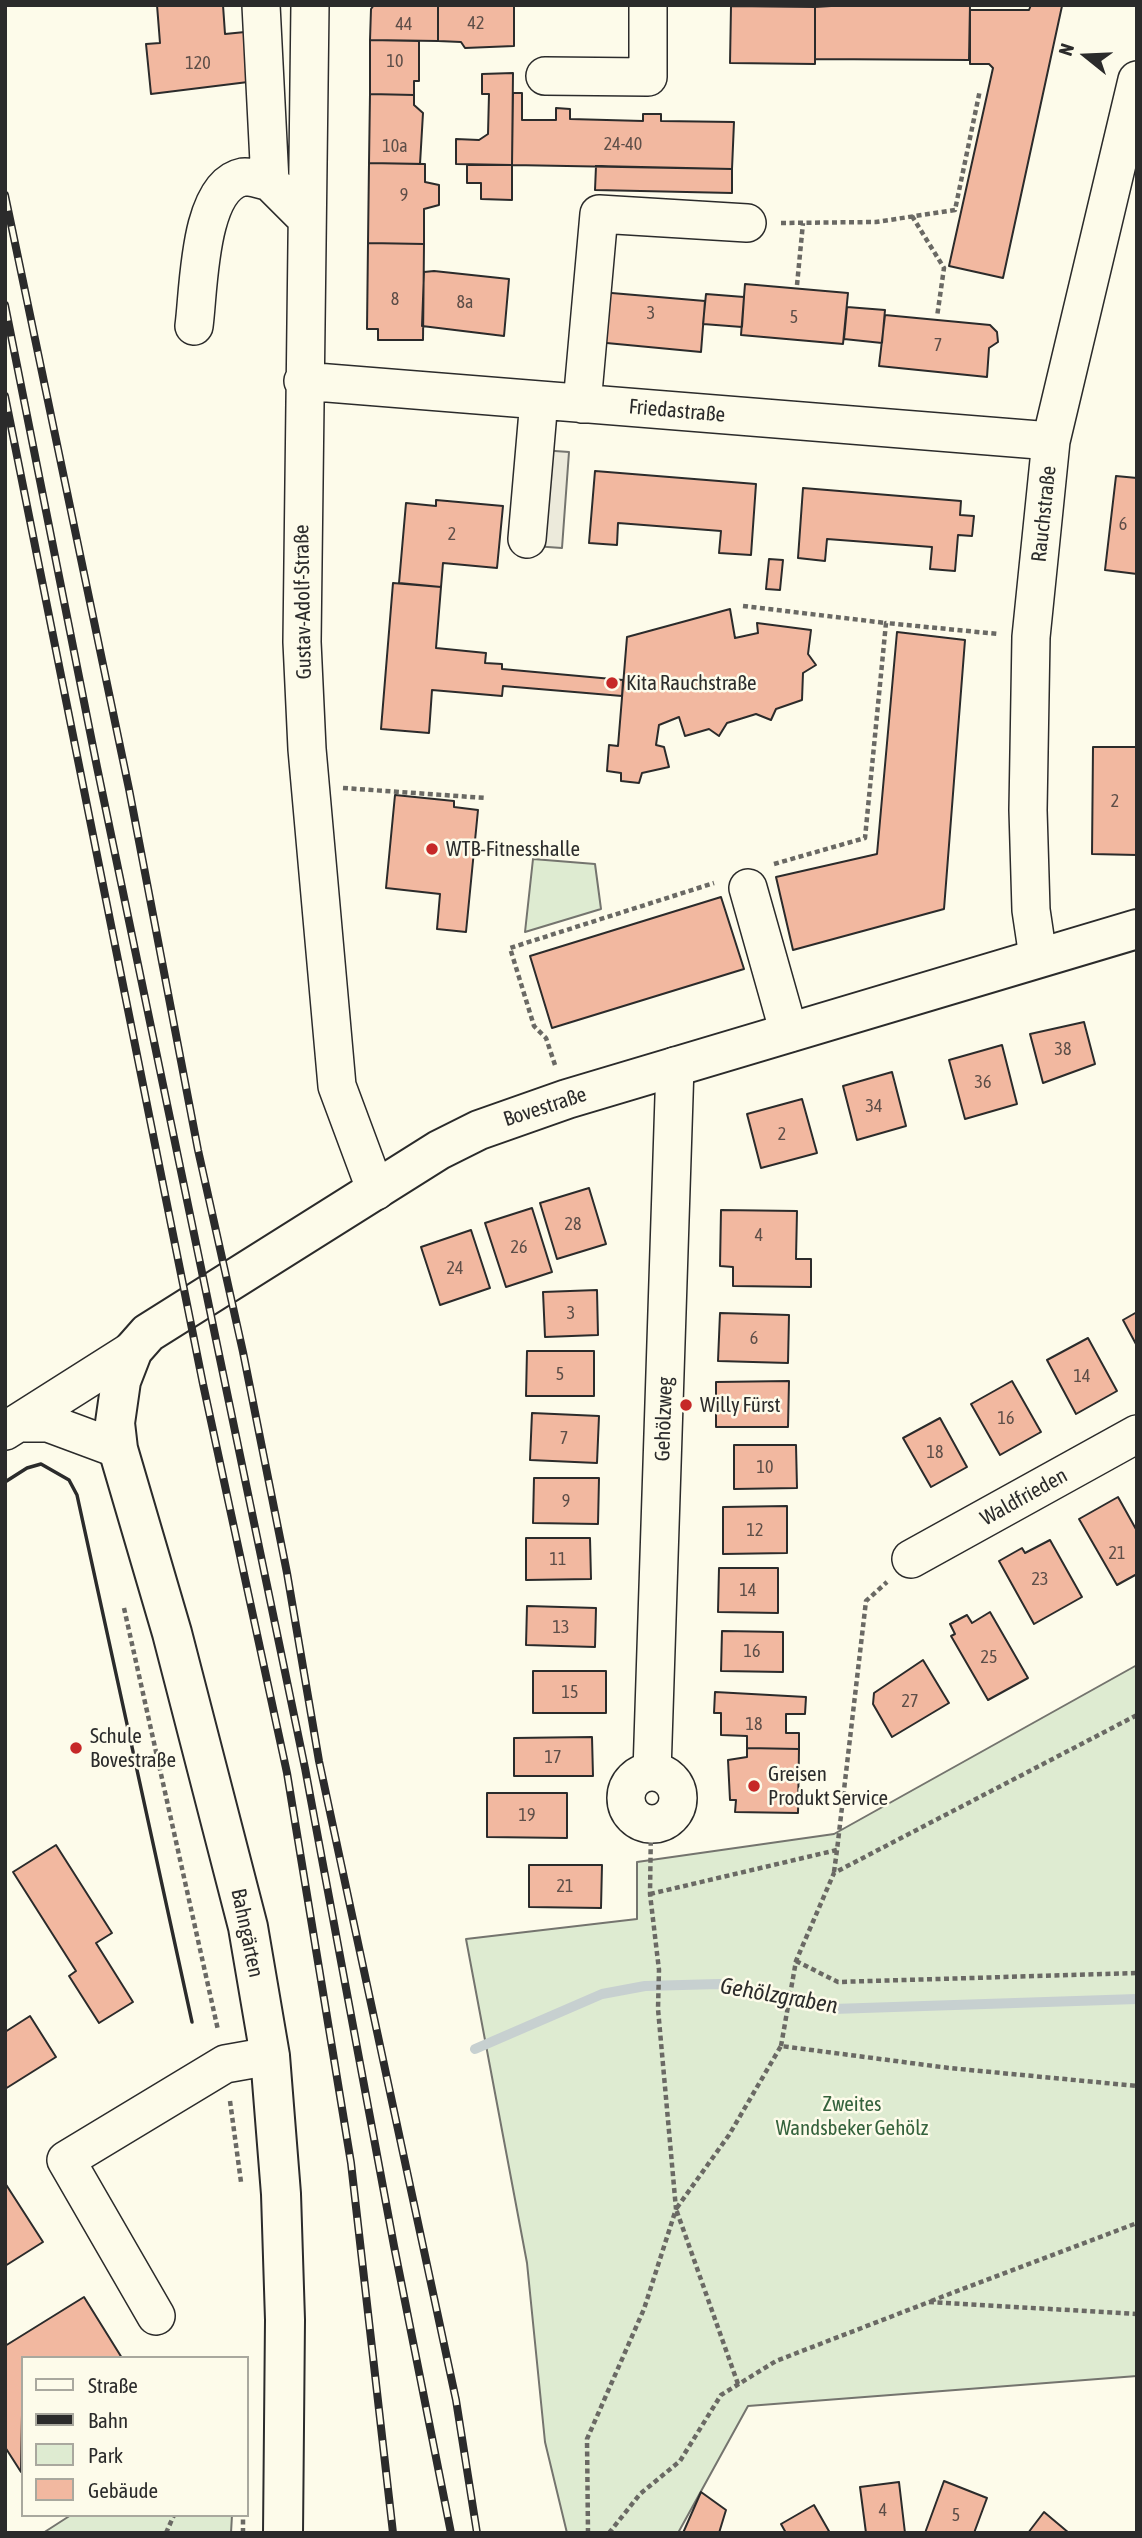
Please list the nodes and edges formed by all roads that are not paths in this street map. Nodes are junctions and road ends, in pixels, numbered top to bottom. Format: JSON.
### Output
{"nodes":[{"id":1,"x":261,"y":5,"type":"edge"},
{"id":2,"x":310,"y":5,"type":"edge"},
{"id":3,"x":648,"y":5,"type":"edge"},
{"id":4,"x":545,"y":76,"type":"dead end"},
{"id":5,"x":1135,"y":94,"type":"edge"},
{"id":6,"x":270,"y":182,"type":"junction"},
{"id":7,"x":306,"y":218,"type":"junction"},
{"id":8,"x":747,"y":223,"type":"road end"},
{"id":9,"x":194,"y":326,"type":"dead end"},
{"id":10,"x":303,"y":381,"type":"junction"},
{"id":11,"x":539,"y":400,"type":"junction"},
{"id":12,"x":582,"y":404,"type":"junction"},
{"id":13,"x":1051,"y":441,"type":"junction"},
{"id":14,"x":527,"y":538,"type":"dead end"},
{"id":15,"x":745,"y":879,"type":"road end"},
{"id":16,"x":1137,"y":929,"type":"edge"},
{"id":17,"x":1038,"y":957,"type":"junction"},
{"id":18,"x":789,"y":1033,"type":"junction"},
{"id":19,"x":675,"y":1066,"type":"junction"},
{"id":20,"x":376,"y":1191,"type":"junction"},
{"id":21,"x":133,"y":1350,"type":"junction"},
{"id":22,"x":11,"y":1427,"type":"edge"},
{"id":23,"x":1137,"y":1434,"type":"edge"},
{"id":24,"x":118,"y":1448,"type":"junction"},
{"id":25,"x":911,"y":1559,"type":"road end"},
{"id":26,"x":651,"y":1825,"type":"road end"},
{"id":27,"x":270,"y":2056,"type":"junction"},
{"id":28,"x":156,"y":2316,"type":"dead end"},
{"id":29,"x":283,"y":2533,"type":"edge"}],
"edges":[{"from":1,"to":6,"type":"street"},
{"from":2,"to":7,"type":"street","name":"Gustav-Adolf-Straße"},
{"from":3,"to":4,"type":"street"},
{"from":5,"to":13,"type":"street","name":"Rauchstraße"},
{"from":6,"to":7,"type":"street"},
{"from":6,"to":9,"type":"street"},
{"from":7,"to":10,"type":"street","name":"Gustav-Adolf-Straße"},
{"from":8,"to":12,"type":"street"},
{"from":10,"to":11,"type":"street","name":"Friedastraße"},
{"from":10,"to":20,"type":"street","name":"Gustav-Adolf-Straße"},
{"from":11,"to":12,"type":"street","name":"Friedastraße"},
{"from":11,"to":14,"type":"street"},
{"from":12,"to":13,"type":"street","name":"Friedastraße"},
{"from":13,"to":17,"type":"street","name":"Rauchstraße"},
{"from":15,"to":18,"type":"street"},
{"from":16,"to":17,"type":"main road","name":"Bovestraße"},
{"from":17,"to":18,"type":"main road","name":"Bovestraße"},
{"from":18,"to":19,"type":"main road","name":"Bovestraße"},
{"from":19,"to":20,"type":"main road","name":"Bovestraße"},
{"from":19,"to":26,"type":"street","name":"Gehölzweg"},
{"from":20,"to":21,"type":"main road","name":"Bovestraße"},
{"from":21,"to":22,"type":"street","name":"Bovestraße"},
{"from":21,"to":24,"type":"main road","name":"Bahngärten"},
{"from":22,"to":24,"type":"street","name":"Bovestraße"},
{"from":23,"to":25,"type":"street","name":"Waldfrieden"},
{"from":24,"to":27,"type":"main road","name":"Bahngärten"},
{"from":27,"to":28,"type":"street"},
{"from":27,"to":29,"type":"main road","name":"Bahngärten"}]}
